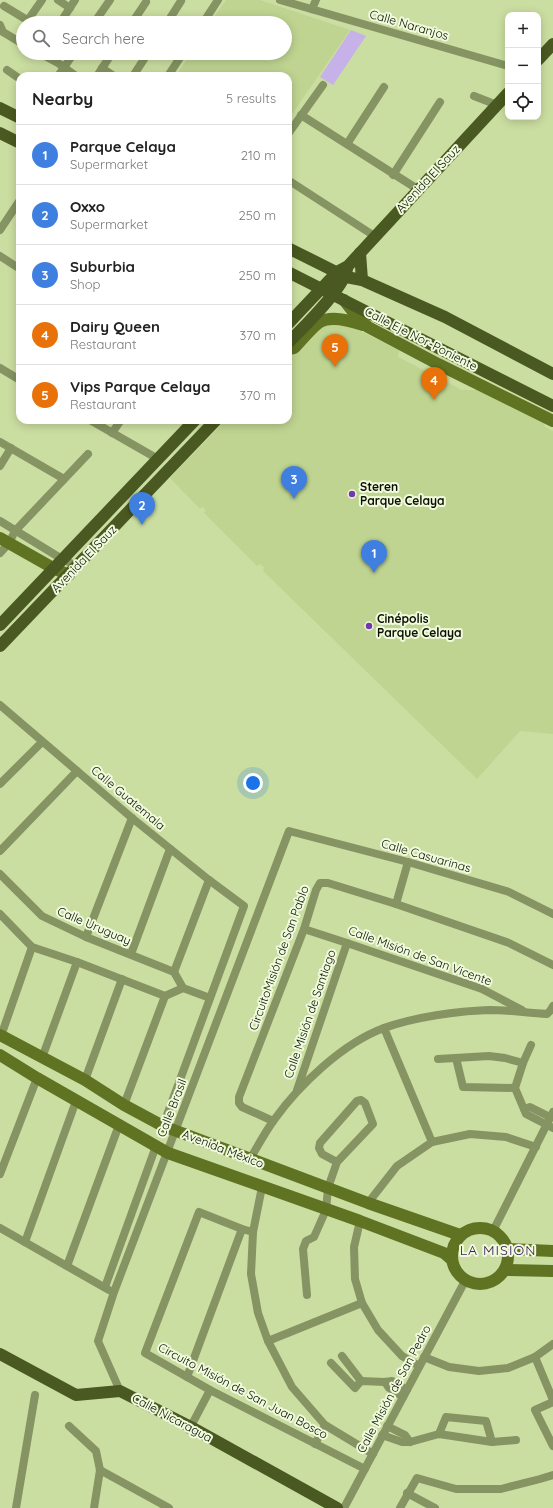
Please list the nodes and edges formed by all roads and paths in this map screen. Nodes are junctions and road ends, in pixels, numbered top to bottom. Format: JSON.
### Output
{"nodes":[{"id":1,"x":42,"y":0,"type":"edge"},
{"id":2,"x":58,"y":0,"type":"edge"},
{"id":3,"x":75,"y":0,"type":"edge"},
{"id":4,"x":110,"y":0,"type":"edge"},
{"id":5,"x":218,"y":0,"type":"edge"},
{"id":6,"x":280,"y":0,"type":"edge"},
{"id":7,"x":316,"y":0,"type":"edge"},
{"id":8,"x":181,"y":1,"type":"dead end"},
{"id":9,"x":146,"y":2,"type":"dead end"},
{"id":10,"x":4,"y":5,"type":"edge"},
{"id":11,"x":70,"y":8,"type":"junction"},
{"id":12,"x":312,"y":10,"type":"junction"},
{"id":13,"x":21,"y":16,"type":"edge"},
{"id":14,"x":33,"y":16,"type":"edge"},
{"id":15,"x":65,"y":16,"type":"edge"},
{"id":16,"x":99,"y":16,"type":"edge"},
{"id":17,"x":137,"y":16,"type":"edge"},
{"id":18,"x":171,"y":16,"type":"edge"},
{"id":19,"x":208,"y":16,"type":"edge"},
{"id":20,"x":1,"y":31,"type":"edge"},
{"id":21,"x":16,"y":40,"type":"edge"},
{"id":22,"x":553,"y":44,"type":"edge"},
{"id":23,"x":541,"y":57,"type":"edge"},
{"id":24,"x":52,"y":60,"type":"edge"},
{"id":25,"x":66,"y":60,"type":"edge"},
{"id":26,"x":107,"y":60,"type":"edge"},
{"id":27,"x":143,"y":60,"type":"edge"},
{"id":28,"x":178,"y":60,"type":"edge"},
{"id":29,"x":61,"y":65,"type":"junction"},
{"id":30,"x":505,"y":65,"type":"edge"},
{"id":31,"x":102,"y":68,"type":"junction"},
{"id":32,"x":7,"y":70,"type":"dead end"},
{"id":33,"x":59,"y":72,"type":"edge"},
{"id":34,"x":70,"y":72,"type":"edge"},
{"id":35,"x":100,"y":72,"type":"edge"},
{"id":36,"x":108,"y":72,"type":"edge"},
{"id":37,"x":136,"y":72,"type":"edge"},
{"id":38,"x":171,"y":72,"type":"edge"},
{"id":39,"x":16,"y":76,"type":"edge"},
{"id":40,"x":323,"y":85,"type":"dead end"},
{"id":41,"x":384,"y":87,"type":"dead end"},
{"id":42,"x":474,"y":96,"type":"dead end"},
{"id":43,"x":505,"y":96,"type":"edge"},
{"id":44,"x":440,"y":102,"type":"dead end"},
{"id":45,"x":496,"y":105,"type":"junction"},
{"id":46,"x":0,"y":108,"type":"edge"},
{"id":47,"x":16,"y":116,"type":"edge"},
{"id":48,"x":302,"y":116,"type":"junction"},
{"id":49,"x":292,"y":129,"type":"edge"},
{"id":50,"x":0,"y":133,"type":"edge"},
{"id":51,"x":16,"y":141,"type":"edge"},
{"id":52,"x":347,"y":144,"type":"junction"},
{"id":53,"x":393,"y":175,"type":"junction"},
{"id":54,"x":292,"y":183,"type":"edge"},
{"id":55,"x":419,"y":190,"type":"junction"},
{"id":56,"x":16,"y":206,"type":"edge"},
{"id":57,"x":0,"y":230,"type":"edge"},
{"id":58,"x":376,"y":237,"type":"junction"},
{"id":59,"x":292,"y":250,"type":"edge"},
{"id":60,"x":360,"y":253,"type":"junction"},
{"id":61,"x":0,"y":256,"type":"edge"},
{"id":62,"x":16,"y":266,"type":"edge"},
{"id":63,"x":344,"y":271,"type":"junction"},
{"id":64,"x":292,"y":274,"type":"edge"},
{"id":65,"x":362,"y":280,"type":"junction"},
{"id":66,"x":333,"y":294,"type":"junction"},
{"id":67,"x":292,"y":321,"type":"edge"},
{"id":68,"x":368,"y":327,"type":"junction"},
{"id":69,"x":292,"y":340,"type":"edge"},
{"id":70,"x":292,"y":348,"type":"edge"},
{"id":71,"x":0,"y":368,"type":"edge"},
{"id":72,"x":553,"y":374,"type":"edge"},
{"id":73,"x":16,"y":378,"type":"edge"},
{"id":74,"x":553,"y":406,"type":"edge"},
{"id":75,"x":553,"y":421,"type":"edge"},
{"id":76,"x":97,"y":424,"type":"edge"},
{"id":77,"x":119,"y":424,"type":"edge"},
{"id":78,"x":191,"y":424,"type":"edge"},
{"id":79,"x":212,"y":424,"type":"edge"},
{"id":80,"x":112,"y":433,"type":"junction"},
{"id":81,"x":0,"y":442,"type":"edge"},
{"id":82,"x":11,"y":448,"type":"junction"},
{"id":83,"x":88,"y":454,"type":"dead end"},
{"id":84,"x":161,"y":456,"type":"junction"},
{"id":85,"x":175,"y":464,"type":"junction"},
{"id":86,"x":0,"y":466,"type":"edge"},
{"id":87,"x":64,"y":478,"type":"junction"},
{"id":88,"x":0,"y":521,"type":"edge"},
{"id":89,"x":15,"y":531,"type":"junction"},
{"id":90,"x":4,"y":540,"type":"edge"},
{"id":91,"x":0,"y":553,"type":"edge"},
{"id":92,"x":62,"y":559,"type":"junction"},
{"id":93,"x":53,"y":568,"type":"junction"},
{"id":94,"x":73,"y":570,"type":"junction"},
{"id":95,"x":0,"y":625,"type":"edge"},
{"id":96,"x":0,"y":646,"type":"edge"},
{"id":97,"x":2,"y":710,"type":"edge"},
{"id":98,"x":42,"y":742,"type":"junction"},
{"id":99,"x":77,"y":771,"type":"junction"},
{"id":100,"x":0,"y":784,"type":"edge"},
{"id":101,"x":132,"y":818,"type":"junction"},
{"id":102,"x":289,"y":832,"type":"joint"},
{"id":103,"x":170,"y":849,"type":"junction"},
{"id":104,"x":0,"y":850,"type":"edge"},
{"id":105,"x":408,"y":862,"type":"junction"},
{"id":106,"x":0,"y":874,"type":"edge"},
{"id":107,"x":209,"y":880,"type":"junction"},
{"id":108,"x":396,"y":904,"type":"junction"},
{"id":109,"x":0,"y":914,"type":"edge"},
{"id":110,"x":553,"y":914,"type":"edge"},
{"id":111,"x":304,"y":929,"type":"junction"},
{"id":112,"x":86,"y":937,"type":"junction"},
{"id":113,"x":347,"y":943,"type":"junction"},
{"id":114,"x":32,"y":947,"type":"junction"},
{"id":115,"x":131,"y":954,"type":"junction"},
{"id":116,"x":77,"y":962,"type":"junction"},
{"id":117,"x":553,"y":965,"type":"edge"},
{"id":118,"x":174,"y":972,"type":"junction"},
{"id":119,"x":122,"y":979,"type":"junction"},
{"id":120,"x":183,"y":988,"type":"junction"},
{"id":121,"x":165,"y":996,"type":"junction"},
{"id":122,"x":210,"y":998,"type":"junction"},
{"id":123,"x":553,"y":1006,"type":"edge"},
{"id":124,"x":525,"y":1011,"type":"junction"},
{"id":125,"x":384,"y":1028,"type":"junction"},
{"id":126,"x":1,"y":1036,"type":"edge"},
{"id":127,"x":531,"y":1045,"type":"dead end"},
{"id":128,"x":0,"y":1055,"type":"edge"},
{"id":129,"x":42,"y":1058,"type":"junction"},
{"id":130,"x":456,"y":1058,"type":"junction"},
{"id":131,"x":438,"y":1059,"type":"dead end"},
{"id":132,"x":523,"y":1063,"type":"junction"},
{"id":133,"x":36,"y":1078,"type":"junction"},
{"id":134,"x":85,"y":1080,"type":"junction"},
{"id":135,"x":515,"y":1088,"type":"junction"},
{"id":136,"x":296,"y":1092,"type":"junction"},
{"id":137,"x":76,"y":1101,"type":"junction"},
{"id":138,"x":124,"y":1106,"type":"junction"},
{"id":139,"x":151,"y":1120,"type":"junction"},
{"id":140,"x":551,"y":1120,"type":"edge"},
{"id":141,"x":274,"y":1121,"type":"junction"},
{"id":142,"x":119,"y":1125,"type":"junction"},
{"id":143,"x":162,"y":1126,"type":"junction"},
{"id":144,"x":176,"y":1131,"type":"junction"},
{"id":145,"x":142,"y":1138,"type":"junction"},
{"id":146,"x":432,"y":1142,"type":"junction"},
{"id":147,"x":156,"y":1146,"type":"junction"},
{"id":148,"x":536,"y":1147,"type":"junction"},
{"id":149,"x":168,"y":1153,"type":"junction"},
{"id":150,"x":250,"y":1159,"type":"junction"},
{"id":151,"x":337,"y":1162,"type":"junction"},
{"id":152,"x":0,"y":1174,"type":"edge"},
{"id":153,"x":262,"y":1187,"type":"junction"},
{"id":154,"x":328,"y":1188,"type":"junction"},
{"id":155,"x":368,"y":1203,"type":"junction"},
{"id":156,"x":326,"y":1210,"type":"junction"},
{"id":157,"x":360,"y":1221,"type":"junction"},
{"id":158,"x":0,"y":1228,"type":"edge"},
{"id":159,"x":242,"y":1230,"type":"junction"},
{"id":160,"x":494,"y":1231,"type":"junction"},
{"id":161,"x":253,"y":1232,"type":"junction"},
{"id":162,"x":460,"y":1235,"type":"junction"},
{"id":163,"x":25,"y":1242,"type":"junction"},
{"id":164,"x":508,"y":1249,"type":"junction"},
{"id":165,"x":553,"y":1251,"type":"edge"},
{"id":166,"x":451,"y":1259,"type":"junction"},
{"id":167,"x":67,"y":1266,"type":"junction"},
{"id":168,"x":505,"y":1270,"type":"junction"},
{"id":169,"x":553,"y":1271,"type":"edge"},
{"id":170,"x":465,"y":1281,"type":"junction"},
{"id":171,"x":105,"y":1287,"type":"junction"},
{"id":172,"x":114,"y":1292,"type":"junction"},
{"id":173,"x":307,"y":1295,"type":"dead end"},
{"id":174,"x":362,"y":1303,"type":"junction"},
{"id":175,"x":268,"y":1341,"type":"junction"},
{"id":176,"x":553,"y":1344,"type":"edge"},
{"id":177,"x":0,"y":1354,"type":"edge"},
{"id":178,"x":424,"y":1357,"type":"junction"},
{"id":179,"x":535,"y":1358,"type":"junction"},
{"id":180,"x":0,"y":1362,"type":"edge"},
{"id":181,"x":419,"y":1366,"type":"junction"},
{"id":182,"x":187,"y":1376,"type":"junction"},
{"id":183,"x":362,"y":1381,"type":"junction"},
{"id":184,"x":210,"y":1390,"type":"junction"},
{"id":185,"x":405,"y":1394,"type":"junction"},
{"id":186,"x":35,"y":1395,"type":"dead end"},
{"id":187,"x":121,"y":1395,"type":"junction"},
{"id":188,"x":553,"y":1401,"type":"edge"},
{"id":189,"x":325,"y":1425,"type":"junction"},
{"id":190,"x":70,"y":1426,"type":"dead end"},
{"id":191,"x":387,"y":1426,"type":"junction"},
{"id":192,"x":189,"y":1429,"type":"junction"},
{"id":193,"x":439,"y":1434,"type":"junction"},
{"id":194,"x":382,"y":1435,"type":"junction"},
{"id":195,"x":516,"y":1440,"type":"dead end"},
{"id":196,"x":410,"y":1442,"type":"junction"},
{"id":197,"x":492,"y":1442,"type":"junction"},
{"id":198,"x":315,"y":1444,"type":"junction"},
{"id":199,"x":553,"y":1446,"type":"edge"},
{"id":200,"x":373,"y":1454,"type":"junction"},
{"id":201,"x":365,"y":1469,"type":"junction"},
{"id":202,"x":100,"y":1470,"type":"junction"},
{"id":203,"x":553,"y":1475,"type":"edge"},
{"id":204,"x":407,"y":1493,"type":"junction"},
{"id":205,"x":16,"y":1508,"type":"edge"},
{"id":206,"x":94,"y":1508,"type":"edge"},
{"id":207,"x":169,"y":1508,"type":"edge"},
{"id":208,"x":325,"y":1508,"type":"edge"},
{"id":209,"x":337,"y":1508,"type":"edge"},
{"id":210,"x":344,"y":1508,"type":"edge"},
{"id":211,"x":400,"y":1508,"type":"edge"},
{"id":212,"x":435,"y":1508,"type":"edge"}],
"edges":[{"from":1,"to":14,"type":"street"},
{"from":2,"to":11,"type":"street"},
{"from":3,"to":11,"type":"street"},
{"from":4,"to":16,"type":"street"},
{"from":5,"to":19,"type":"street"},
{"from":6,"to":12,"type":"street","name":"Calle Naranjos"},
{"from":7,"to":12,"type":"street"},
{"from":8,"to":18,"type":"street"},
{"from":9,"to":17,"type":"street"},
{"from":10,"to":13,"type":"street"},
{"from":11,"to":15,"type":"street"},
{"from":12,"to":30,"type":"street","name":"Calle Naranjos"},
{"from":20,"to":21,"type":"street"},
{"from":22,"to":23,"type":"main road"},
{"from":24,"to":29,"type":"street"},
{"from":25,"to":29,"type":"street"},
{"from":26,"to":31,"type":"street"},
{"from":27,"to":37,"type":"street"},
{"from":28,"to":38,"type":"street"},
{"from":29,"to":33,"type":"street"},
{"from":29,"to":34,"type":"street"},
{"from":31,"to":35,"type":"street"},
{"from":31,"to":36,"type":"street"},
{"from":32,"to":39,"type":"street"},
{"from":40,"to":48,"type":"street"},
{"from":41,"to":52,"type":"street"},
{"from":42,"to":45,"type":"street"},
{"from":43,"to":45,"type":"main road","name":"Avenida El Sauz"},
{"from":44,"to":53,"type":"street"},
{"from":45,"to":55,"type":"main road","name":"Avenida El Sauz"},
{"from":46,"to":47,"type":"main road"},
{"from":48,"to":49,"type":"street"},
{"from":48,"to":52,"type":"street"},
{"from":50,"to":51,"type":"main road"},
{"from":52,"to":53,"type":"street"},
{"from":53,"to":55,"type":"street"},
{"from":54,"to":58,"type":"street"},
{"from":55,"to":58,"type":"main road","name":"Avenida El Sauz"},
{"from":56,"to":57,"type":"street"},
{"from":58,"to":60,"type":"main road","name":"Avenida El Sauz"},
{"from":59,"to":63,"type":"main road"},
{"from":60,"to":63,"type":"main road","name":"Avenida El Sauz"},
{"from":60,"to":65,"type":"main road"},
{"from":61,"to":62,"type":"street"},
{"from":63,"to":65,"type":"main road"},
{"from":63,"to":66,"type":"main road","name":"Avenida El Sauz"},
{"from":64,"to":66,"type":"main road","name":"Calle Eje Nor-Poniente"},
{"from":65,"to":72,"type":"main road"},
{"from":66,"to":67,"type":"main road","name":"Avenida El Sauz"},
{"from":66,"to":68,"type":"street"},
{"from":66,"to":69,"type":"main road","name":"Avenida El Sauz"},
{"from":66,"to":74,"type":"main road","name":"Calle Eje Nor-Poniente"},
{"from":68,"to":70,"type":"street"},
{"from":68,"to":75,"type":"street"},
{"from":71,"to":73,"type":"street"},
{"from":76,"to":80,"type":"street"},
{"from":77,"to":80,"type":"street"},
{"from":78,"to":84,"type":"main road","name":"Avenida El Sauz"},
{"from":79,"to":85,"type":"main road","name":"Avenida El Sauz"},
{"from":80,"to":84,"type":"street"},
{"from":81,"to":82,"type":"street"},
{"from":82,"to":86,"type":"street"},
{"from":82,"to":87,"type":"street"},
{"from":83,"to":87,"type":"street"},
{"from":84,"to":85,"type":"main road"},
{"from":84,"to":92,"type":"main road","name":"Avenida El Sauz"},
{"from":85,"to":94,"type":"main road","name":"Avenida El Sauz"},
{"from":87,"to":89,"type":"street"},
{"from":88,"to":89,"type":"street"},
{"from":89,"to":90,"type":"street"},
{"from":89,"to":92,"type":"street"},
{"from":90,"to":91,"type":"street"},
{"from":90,"to":93,"type":"street"},
{"from":92,"to":93,"type":"main road","name":"Avenida El Sauz"},
{"from":92,"to":94,"type":"street"},
{"from":93,"to":94,"type":"street"},
{"from":93,"to":95,"type":"main road","name":"Avenida El Sauz"},
{"from":94,"to":96,"type":"main road","name":"Avenida El Sauz"},
{"from":97,"to":98,"type":"street","name":"Calle Guatemala"},
{"from":98,"to":99,"type":"street","name":"Calle Guatemala"},
{"from":98,"to":100,"type":"street"},
{"from":99,"to":101,"type":"street","name":"Calle Guatemala"},
{"from":99,"to":104,"type":"street"},
{"from":101,"to":103,"type":"street","name":"Calle Guatemala"},
{"from":101,"to":112,"type":"street"},
{"from":102,"to":105,"type":"street","name":"Calle Casuarinas"},
{"from":102,"to":144,"type":"street","name":"Calle Brasil"},
{"from":103,"to":107,"type":"street","name":"Calle Guatemala"},
{"from":103,"to":115,"type":"street"},
{"from":105,"to":108,"type":"street"},
{"from":105,"to":110,"type":"street","name":"Calle Casuarinas"},
{"from":106,"to":112,"type":"street","name":"Calle Uruguay"},
{"from":107,"to":118,"type":"street"},
{"from":107,"to":122,"type":"street","name":"Calle Guatemala"},
{"from":108,"to":111,"type":"street","name":"CircuitoMisión de San Pablo"},
{"from":108,"to":117,"type":"street","name":"CircuitoMisión de San Pablo"},
{"from":109,"to":114,"type":"street"},
{"from":111,"to":113,"type":"street","name":"Calle Misión de San Vicente"},
{"from":111,"to":141,"type":"street","name":"CircuitoMisión de San Pablo"},
{"from":112,"to":115,"type":"street","name":"Calle Uruguay"},
{"from":113,"to":124,"type":"street","name":"Calle Misión de San Vicente"},
{"from":113,"to":136,"type":"street","name":"Calle Misión de Santiago"},
{"from":114,"to":116,"type":"street"},
{"from":114,"to":126,"type":"street"},
{"from":115,"to":118,"type":"street","name":"Calle Uruguay"},
{"from":116,"to":119,"type":"street"},
{"from":116,"to":129,"type":"street"},
{"from":118,"to":120,"type":"street"},
{"from":119,"to":121,"type":"street"},
{"from":119,"to":134,"type":"street"},
{"from":120,"to":121,"type":"street"},
{"from":120,"to":122,"type":"street"},
{"from":121,"to":138,"type":"street"},
{"from":122,"to":143,"type":"street"},
{"from":123,"to":124,"type":"street"},
{"from":124,"to":125,"type":"street"},
{"from":125,"to":136,"type":"street"},
{"from":125,"to":146,"type":"street"},
{"from":126,"to":129,"type":"street","name":"Avenida México"},
{"from":127,"to":132,"type":"street"},
{"from":128,"to":133,"type":"street","name":"Avenida México"},
{"from":129,"to":134,"type":"street","name":"Avenida México"},
{"from":130,"to":131,"type":"street"},
{"from":130,"to":132,"type":"street"},
{"from":130,"to":135,"type":"street"},
{"from":132,"to":135,"type":"street"},
{"from":133,"to":137,"type":"street","name":"Avenida México"},
{"from":133,"to":152,"type":"street"},
{"from":134,"to":138,"type":"street","name":"Avenida México"},
{"from":135,"to":140,"type":"street"},
{"from":136,"to":141,"type":"street"},
{"from":137,"to":142,"type":"street","name":"Avenida México"},
{"from":137,"to":163,"type":"street"},
{"from":138,"to":139,"type":"street","name":"Avenida México"},
{"from":139,"to":143,"type":"street","name":"Avenida México"},
{"from":139,"to":145,"type":"street"},
{"from":140,"to":148,"type":"street"},
{"from":141,"to":150,"type":"street"},
{"from":142,"to":145,"type":"street","name":"Avenida México"},
{"from":142,"to":167,"type":"street"},
{"from":143,"to":144,"type":"street","name":"Avenida México"},
{"from":144,"to":149,"type":"street","name":"Calle Brasil"},
{"from":144,"to":150,"type":"street","name":"Avenida México"},
{"from":145,"to":147,"type":"street","name":"Avenida México"},
{"from":146,"to":148,"type":"street"},
{"from":146,"to":155,"type":"street"},
{"from":147,"to":149,"type":"street","name":"Avenida México"},
{"from":147,"to":171,"type":"street"},
{"from":148,"to":160,"type":"street"},
{"from":149,"to":153,"type":"street","name":"Avenida México"},
{"from":149,"to":172,"type":"street","name":"Calle Brasil"},
{"from":150,"to":154,"type":"street","name":"Avenida México"},
{"from":151,"to":151,"type":"street"},
{"from":151,"to":154,"type":"street"},
{"from":153,"to":156,"type":"street","name":"Avenida México"},
{"from":153,"to":161,"type":"street"},
{"from":154,"to":155,"type":"street","name":"Avenida México"},
{"from":154,"to":156,"type":"street"},
{"from":155,"to":162,"type":"street","name":"Avenida México"},
{"from":156,"to":157,"type":"street","name":"Avenida México"},
{"from":156,"to":173,"type":"street"},
{"from":157,"to":166,"type":"street","name":"Avenida México"},
{"from":157,"to":174,"type":"street"},
{"from":158,"to":163,"type":"street"},
{"from":159,"to":161,"type":"street","name":"Circuito Misión de San Juan Bosco"},
{"from":159,"to":182,"type":"street"},
{"from":159,"to":182,"type":"street","name":"Circuito Misión de San Juan Bosco"},
{"from":160,"to":162,"type":"street"},
{"from":160,"to":164,"type":"street"},
{"from":161,"to":175,"type":"street"},
{"from":162,"to":166,"type":"street"},
{"from":163,"to":167,"type":"street"},
{"from":164,"to":165,"type":"street"},
{"from":164,"to":168,"type":"street"},
{"from":166,"to":170,"type":"street"},
{"from":167,"to":171,"type":"street"},
{"from":168,"to":169,"type":"street"},
{"from":168,"to":170,"type":"street"},
{"from":170,"to":178,"type":"street","name":"Calle Misión de San Pedro"},
{"from":171,"to":172,"type":"street"},
{"from":172,"to":187,"type":"street","name":"Calle Brasil"},
{"from":174,"to":175,"type":"street"},
{"from":174,"to":181,"type":"street"},
{"from":175,"to":189,"type":"street"},
{"from":176,"to":179,"type":"street"},
{"from":177,"to":187,"type":"main road","name":"Calle Nicaragua"},
{"from":178,"to":179,"type":"street"},
{"from":178,"to":181,"type":"street","name":"Calle Misión de San Pedro"},
{"from":179,"to":188,"type":"street"},
{"from":180,"to":187,"type":"main road","name":"Calle Nicaragua"},
{"from":181,"to":185,"type":"street","name":"Calle Misión de San Pedro"},
{"from":182,"to":184,"type":"street","name":"Circuito Misión de San Juan Bosco"},
{"from":183,"to":183,"type":"street"},
{"from":183,"to":185,"type":"street"},
{"from":184,"to":192,"type":"street"},
{"from":184,"to":198,"type":"street","name":"Circuito Misión de San Juan Bosco"},
{"from":185,"to":191,"type":"street","name":"Calle Misión de San Pedro"},
{"from":186,"to":205,"type":"street"},
{"from":187,"to":192,"type":"main road","name":"Calle Nicaragua"},
{"from":188,"to":199,"type":"street"},
{"from":189,"to":198,"type":"street"},
{"from":189,"to":200,"type":"street"},
{"from":190,"to":202,"type":"street"},
{"from":191,"to":194,"type":"street","name":"Calle Misión de San Pedro"},
{"from":191,"to":196,"type":"street"},
{"from":192,"to":208,"type":"main road","name":"Calle Nicaragua"},
{"from":192,"to":209,"type":"main road","name":"Calle Nicaragua"},
{"from":193,"to":196,"type":"street"},
{"from":193,"to":197,"type":"street"},
{"from":193,"to":197,"type":"street"},
{"from":194,"to":196,"type":"street"},
{"from":194,"to":200,"type":"street","name":"Calle Misión de San Pedro"},
{"from":195,"to":197,"type":"street"},
{"from":198,"to":201,"type":"street","name":"Circuito Misión de San Juan Bosco"},
{"from":200,"to":201,"type":"street","name":"Calle Misión de San Pedro"},
{"from":201,"to":210,"type":"street","name":"Calle Misión de San Pedro"},
{"from":202,"to":206,"type":"street"},
{"from":202,"to":207,"type":"street"},
{"from":203,"to":204,"type":"street"},
{"from":204,"to":211,"type":"street"},
{"from":204,"to":212,"type":"street"}]}
